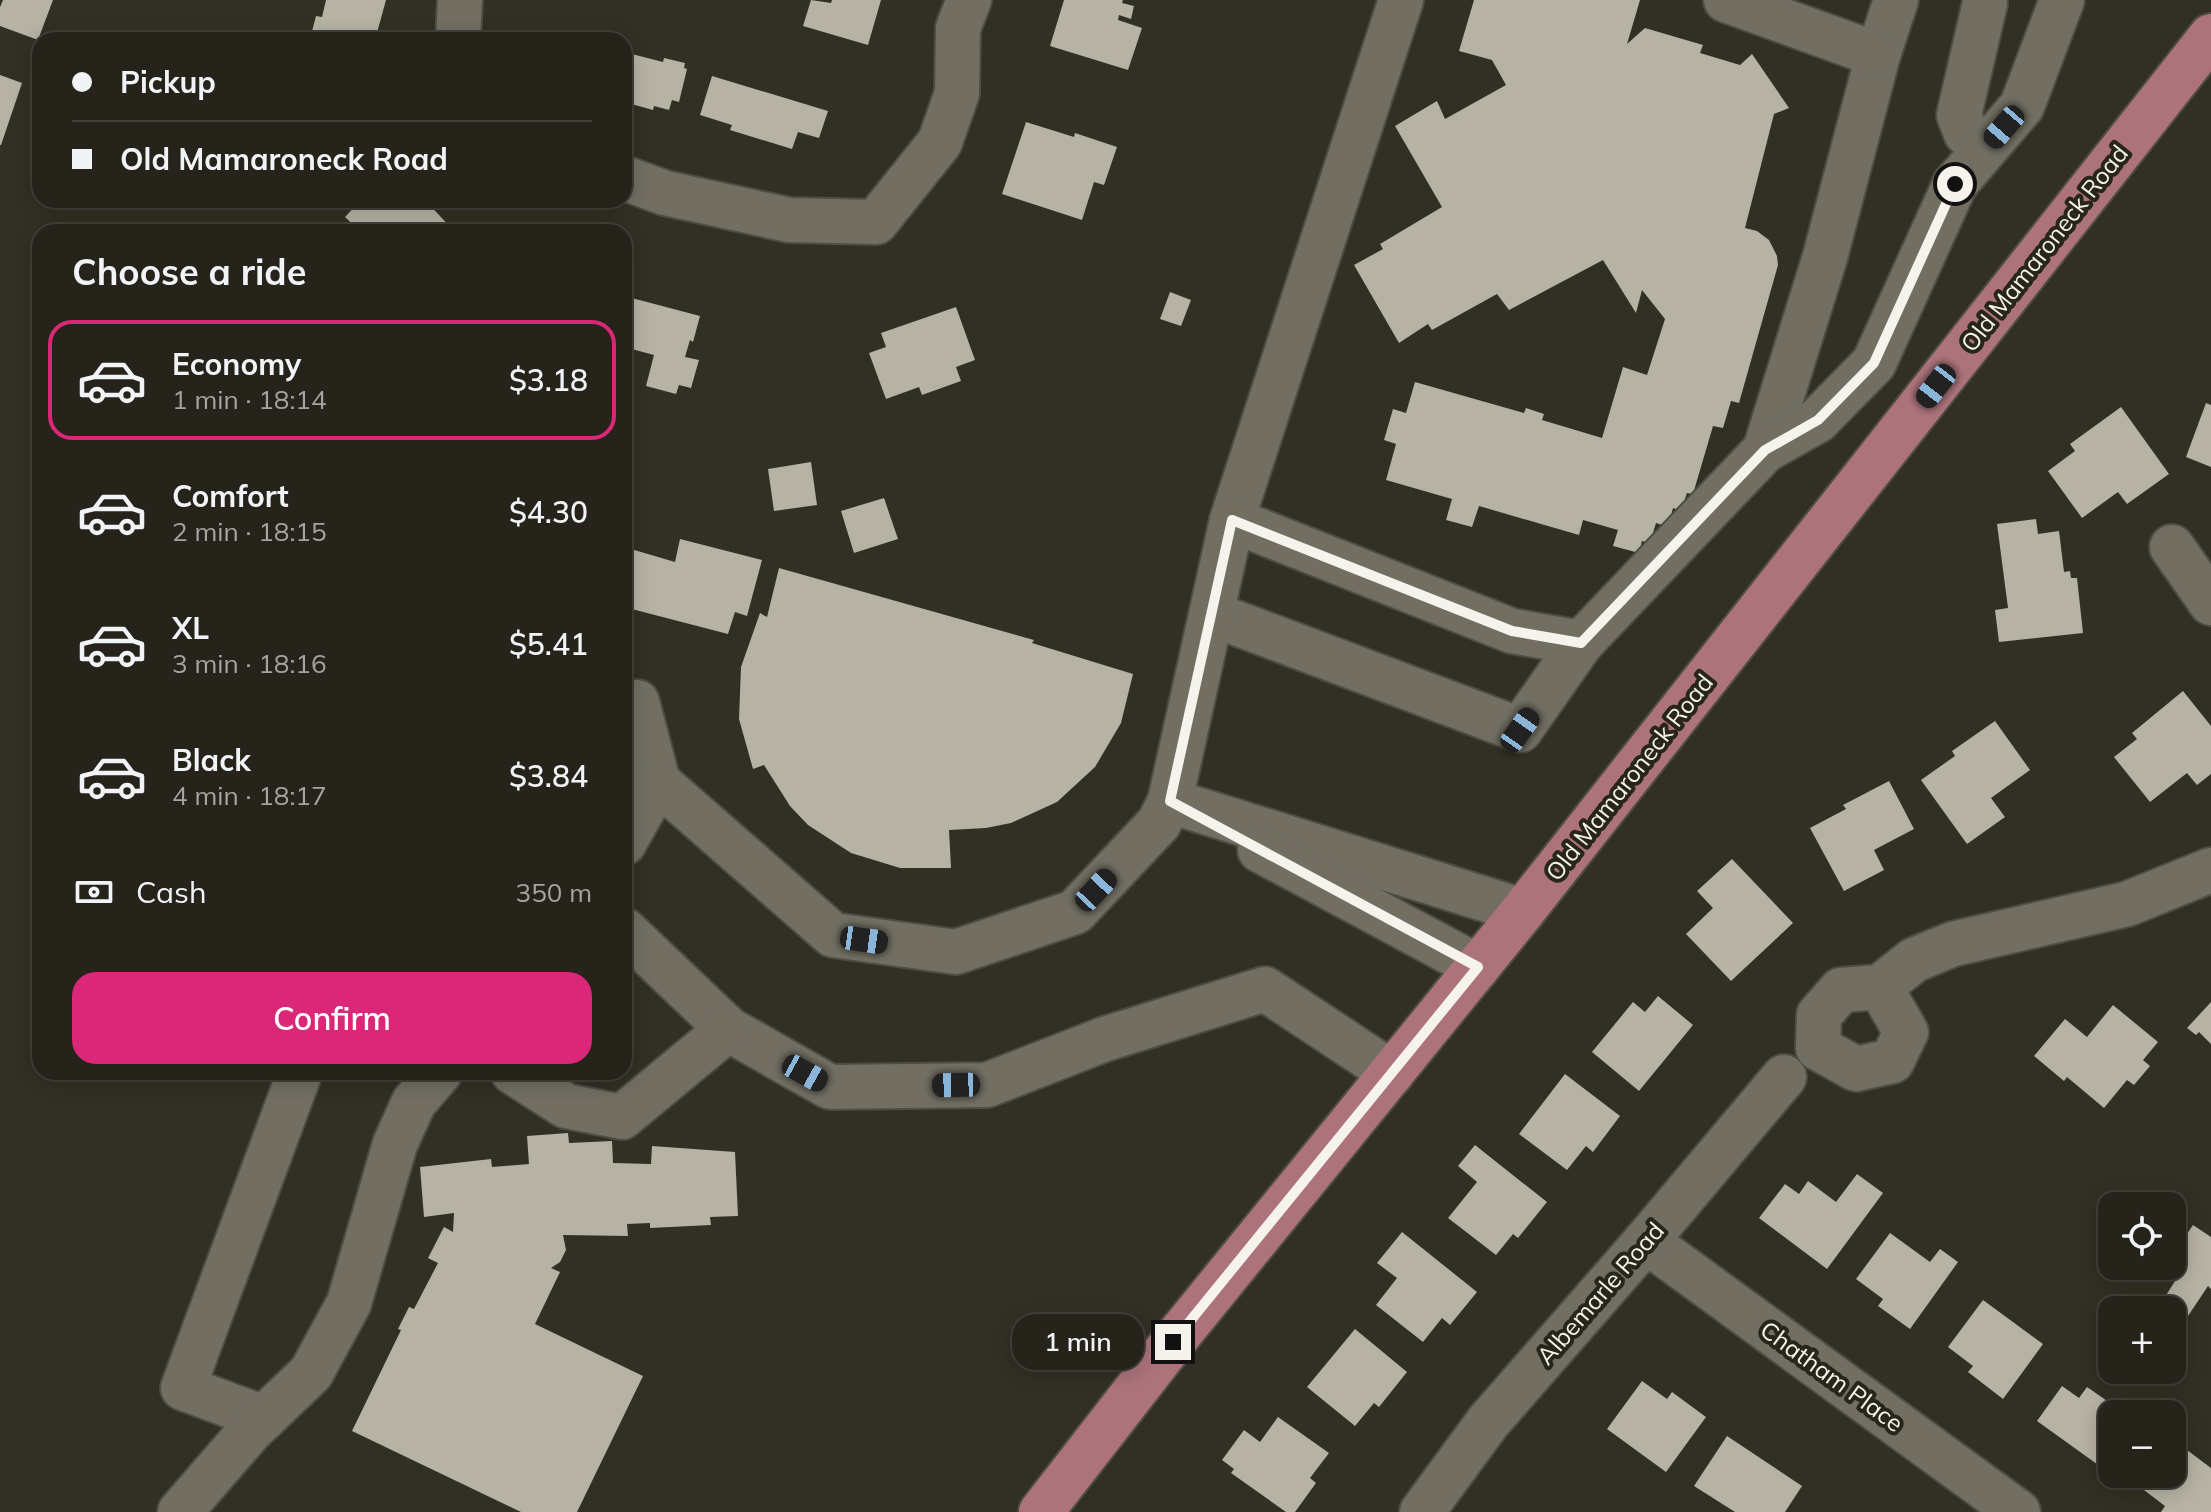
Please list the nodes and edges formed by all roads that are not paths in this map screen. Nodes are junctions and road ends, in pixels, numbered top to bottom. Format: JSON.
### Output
{"nodes":[{"id":1,"x":460,"y":0,"type":"edge"},
{"id":2,"x":969,"y":0,"type":"edge"},
{"id":3,"x":1401,"y":0,"type":"edge"},
{"id":4,"x":1726,"y":0,"type":"edge"},
{"id":5,"x":1896,"y":0,"type":"edge"},
{"id":6,"x":2062,"y":0,"type":"edge"},
{"id":7,"x":1985,"y":3,"type":"dead end"},
{"id":8,"x":458,"y":32,"type":"edge"},
{"id":9,"x":2211,"y":36,"type":"edge"},
{"id":10,"x":1878,"y":55,"type":"junction"},
{"id":11,"x":1986,"y":147,"type":"junction"},
{"id":12,"x":632,"y":181,"type":"edge"},
{"id":13,"x":1765,"y":450,"type":"junction"},
{"id":14,"x":1232,"y":520,"type":"junction"},
{"id":15,"x":2172,"y":547,"type":"dead end"},
{"id":16,"x":2211,"y":603,"type":"edge"},
{"id":17,"x":1212,"y":614,"type":"junction"},
{"id":18,"x":1581,"y":643,"type":"junction"},
{"id":19,"x":637,"y":702,"type":"dead end"},
{"id":20,"x":641,"y":778,"type":"edge"},
{"id":21,"x":1170,"y":801,"type":"junction"},
{"id":22,"x":632,"y":812,"type":"edge"},
{"id":23,"x":2211,"y":870,"type":"edge"},
{"id":24,"x":1523,"y":911,"type":"junction"},
{"id":25,"x":632,"y":938,"type":"edge"},
{"id":26,"x":1478,"y":967,"type":"junction"},
{"id":27,"x":1880,"y":987,"type":"dead end"},
{"id":28,"x":728,"y":1029,"type":"junction"},
{"id":29,"x":1392,"y":1073,"type":"junction"},
{"id":30,"x":1784,"y":1077,"type":"dead end"},
{"id":31,"x":297,"y":1080,"type":"edge"},
{"id":32,"x":433,"y":1080,"type":"edge"},
{"id":33,"x":525,"y":1080,"type":"edge"},
{"id":34,"x":1646,"y":1241,"type":"junction"},
{"id":35,"x":258,"y":1424,"type":"junction"},
{"id":36,"x":180,"y":1512,"type":"edge"},
{"id":37,"x":1041,"y":1512,"type":"edge"},
{"id":38,"x":1422,"y":1512,"type":"edge"},
{"id":39,"x":2018,"y":1512,"type":"edge"}],
"edges":[{"from":1,"to":8,"type":"street"},
{"from":2,"to":12,"type":"street"},
{"from":3,"to":14,"type":"street"},
{"from":4,"to":10,"type":"street"},
{"from":5,"to":10,"type":"street"},
{"from":6,"to":11,"type":"street"},
{"from":7,"to":11,"type":"street"},
{"from":9,"to":24,"type":"main road","name":"Old Mamaroneck Road"},
{"from":10,"to":13,"type":"street"},
{"from":11,"to":13,"type":"street"},
{"from":13,"to":18,"type":"street"},
{"from":14,"to":17,"type":"street"},
{"from":14,"to":18,"type":"street"},
{"from":15,"to":16,"type":"street"},
{"from":17,"to":18,"type":"street"},
{"from":17,"to":21,"type":"street"},
{"from":19,"to":20,"type":"street"},
{"from":20,"to":21,"type":"street"},
{"from":20,"to":22,"type":"street"},
{"from":21,"to":24,"type":"street"},
{"from":21,"to":26,"type":"street"},
{"from":23,"to":27,"type":"street"},
{"from":24,"to":26,"type":"main road","name":"Old Mamaroneck Road"},
{"from":25,"to":28,"type":"street"},
{"from":26,"to":29,"type":"main road","name":"Old Mamaroneck Road"},
{"from":28,"to":29,"type":"street"},
{"from":28,"to":33,"type":"street"},
{"from":29,"to":37,"type":"main road","name":"Old Mamaroneck Road"},
{"from":30,"to":34,"type":"street","name":"Albemarle Road"},
{"from":31,"to":35,"type":"street"},
{"from":32,"to":35,"type":"street"},
{"from":34,"to":38,"type":"street","name":"Albemarle Road"},
{"from":34,"to":39,"type":"street","name":"Chatham Place"},
{"from":35,"to":36,"type":"street"}]}
